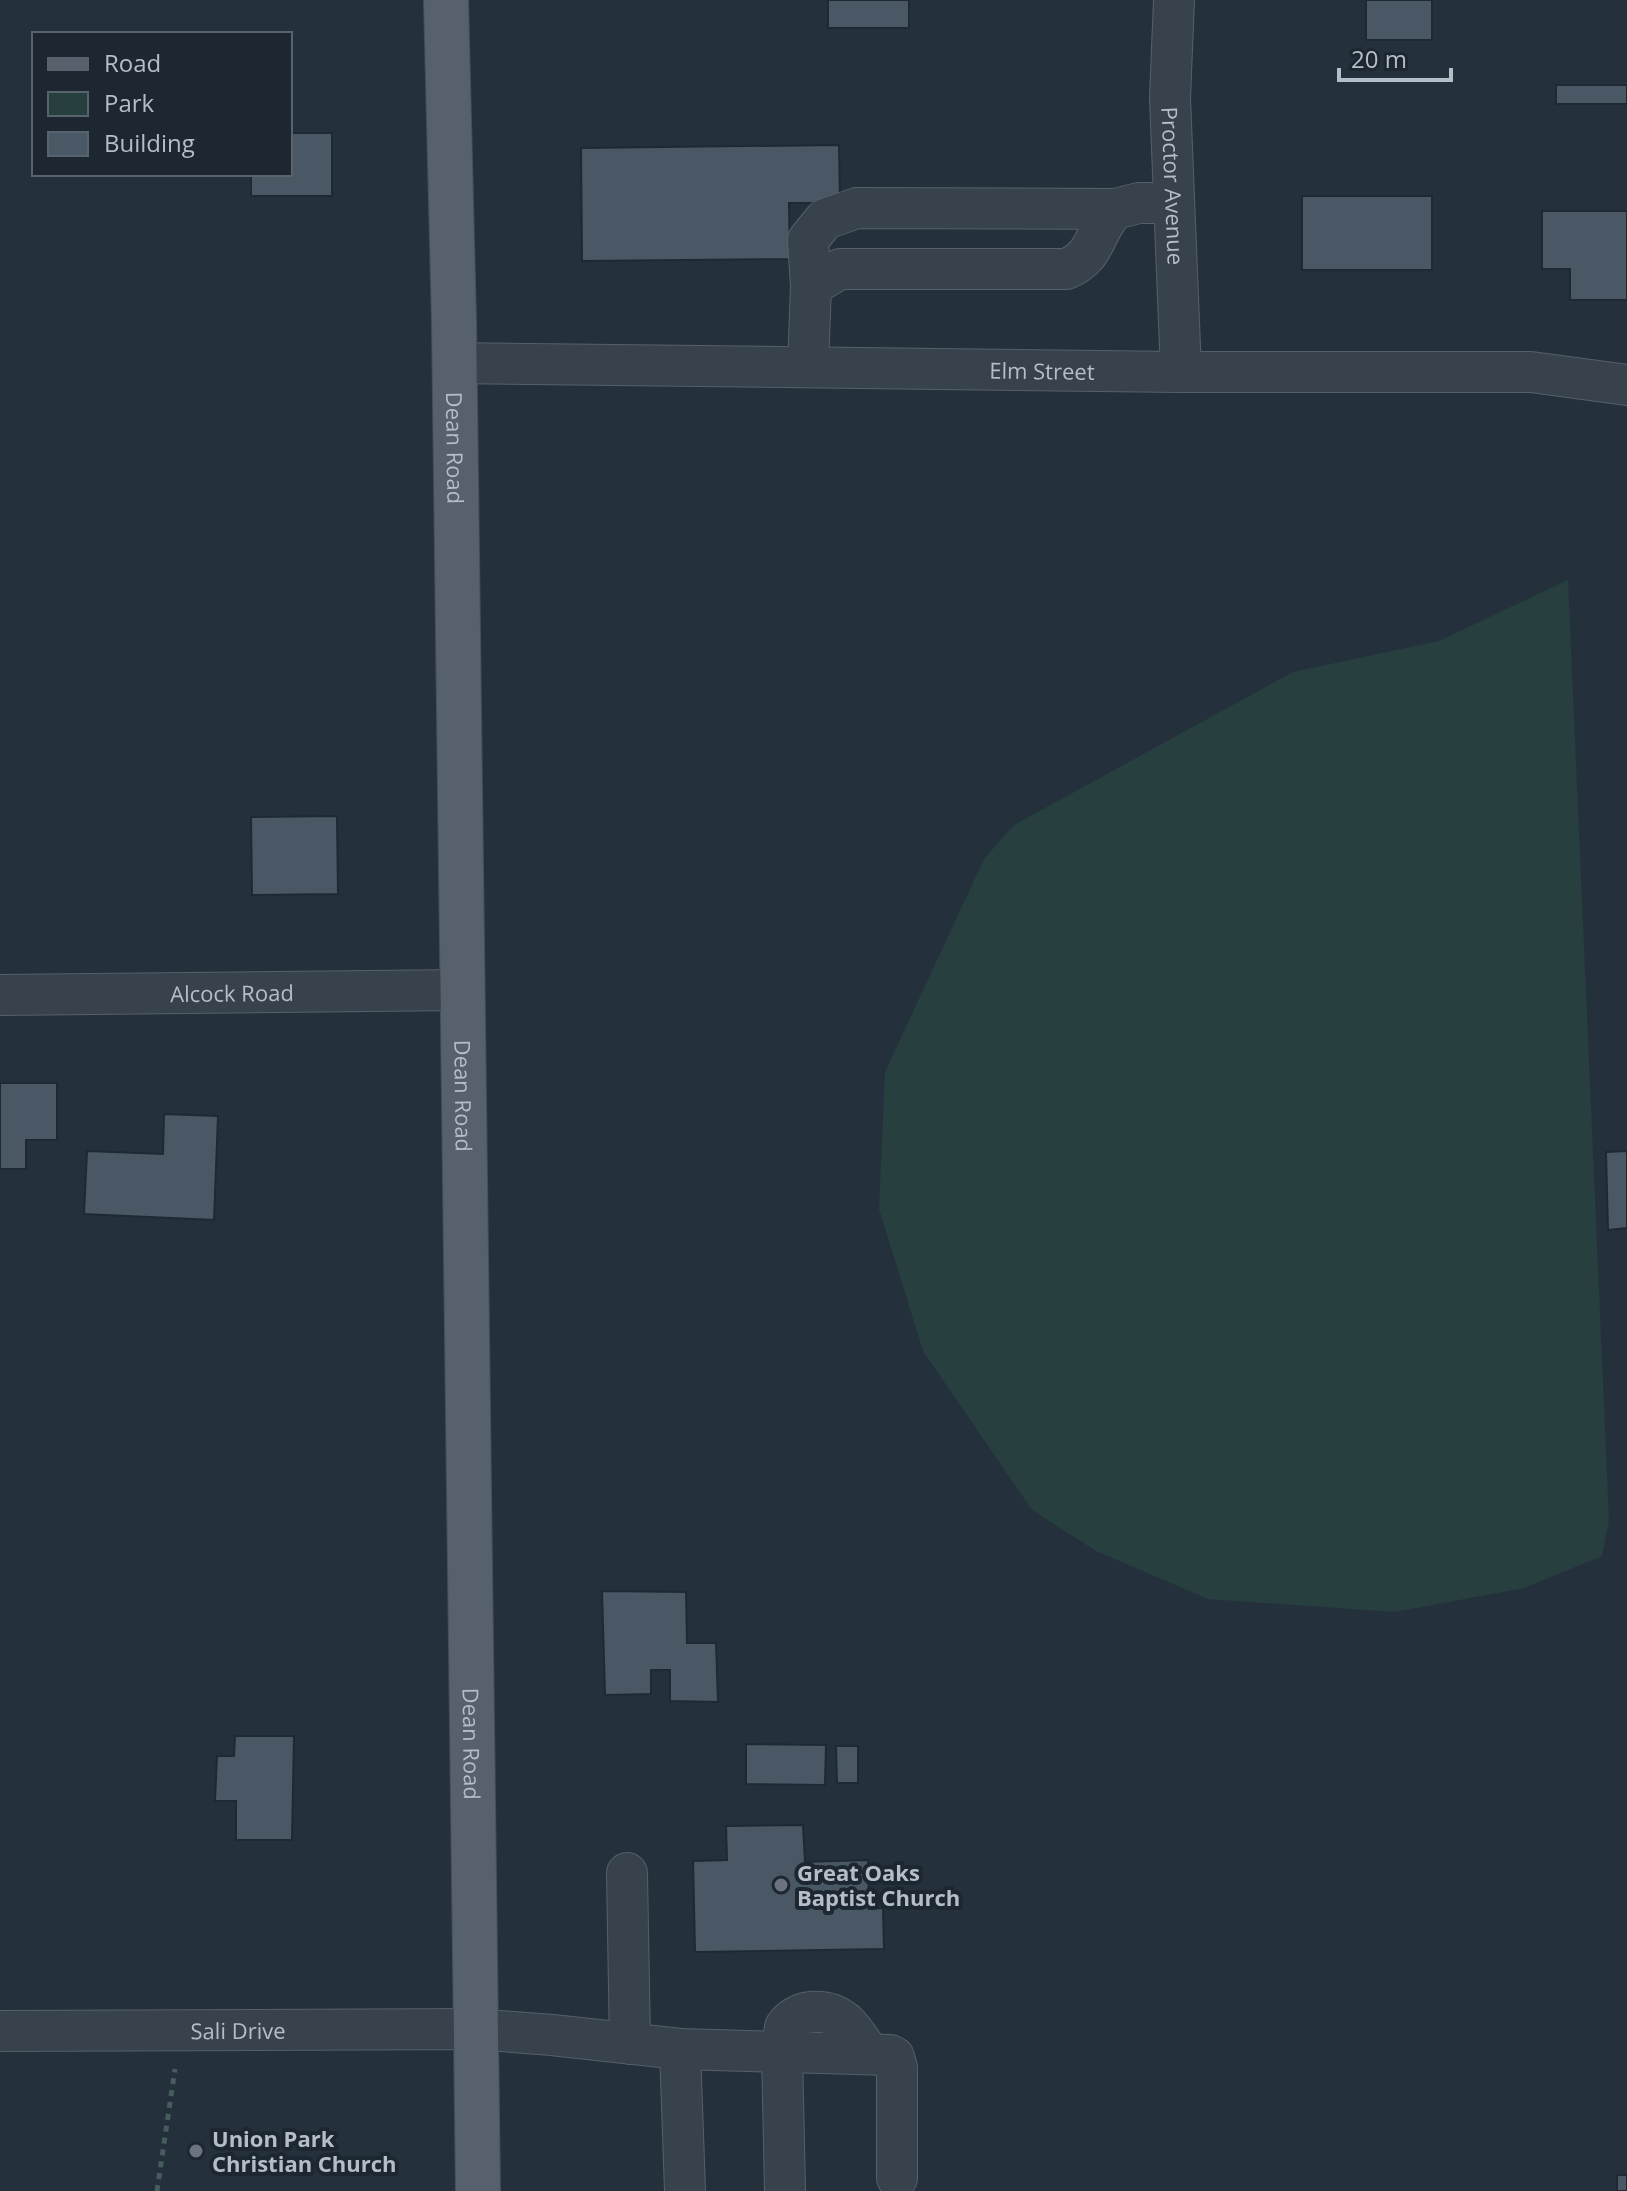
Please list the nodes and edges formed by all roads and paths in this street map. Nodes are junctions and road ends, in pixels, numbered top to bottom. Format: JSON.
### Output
{"nodes":[{"id":1,"x":446,"y":0,"type":"edge"},
{"id":2,"x":1174,"y":0,"type":"edge"},
{"id":3,"x":1174,"y":203,"type":"junction"},
{"id":4,"x":1115,"y":209,"type":"junction"},
{"id":5,"x":811,"y":286,"type":"junction"},
{"id":6,"x":454,"y":363,"type":"junction"},
{"id":7,"x":808,"y":367,"type":"junction"},
{"id":8,"x":1181,"y":372,"type":"junction"},
{"id":9,"x":1627,"y":385,"type":"edge"},
{"id":10,"x":462,"y":990,"type":"junction"},
{"id":11,"x":0,"y":995,"type":"edge"},
{"id":12,"x":627,"y":1873,"type":"dead end"},
{"id":13,"x":475,"y":2029,"type":"junction"},
{"id":14,"x":181,"y":2030,"type":"junction"},
{"id":15,"x":0,"y":2031,"type":"edge"},
{"id":16,"x":630,"y":2044,"type":"junction"},
{"id":17,"x":680,"y":2049,"type":"junction"},
{"id":18,"x":782,"y":2052,"type":"junction"},
{"id":19,"x":897,"y":2178,"type":"dead end"},
{"id":20,"x":157,"y":2191,"type":"edge"},
{"id":21,"x":478,"y":2191,"type":"edge"},
{"id":22,"x":685,"y":2191,"type":"edge"},
{"id":23,"x":785,"y":2191,"type":"edge"}],
"edges":[{"from":1,"to":6,"type":"main road","name":"Dean Road"},
{"from":2,"to":3,"type":"street","name":"Proctor Avenue"},
{"from":3,"to":4,"type":"street"},
{"from":3,"to":8,"type":"street","name":"Proctor Avenue"},
{"from":4,"to":5,"type":"street"},
{"from":4,"to":5,"type":"street"},
{"from":5,"to":7,"type":"street"},
{"from":6,"to":7,"type":"street","name":"Elm Street"},
{"from":6,"to":10,"type":"main road","name":"Dean Road"},
{"from":7,"to":8,"type":"street","name":"Elm Street"},
{"from":8,"to":9,"type":"street","name":"Elm Street"},
{"from":10,"to":11,"type":"street","name":"Alcock Road"},
{"from":10,"to":13,"type":"main road","name":"Dean Road"},
{"from":12,"to":16,"type":"street"},
{"from":13,"to":14,"type":"street","name":"Sali Drive"},
{"from":13,"to":16,"type":"street","name":"Sali Drive"},
{"from":13,"to":21,"type":"main road","name":"Dean Road"},
{"from":14,"to":15,"type":"street","name":"Sali Drive"},
{"from":14,"to":20,"type":"path"},
{"from":16,"to":17,"type":"street","name":"Sali Drive"},
{"from":17,"to":18,"type":"street","name":"Sali Drive"},
{"from":17,"to":22,"type":"street"},
{"from":18,"to":19,"type":"street","name":"Sali Drive"},
{"from":18,"to":23,"type":"street"}]}
